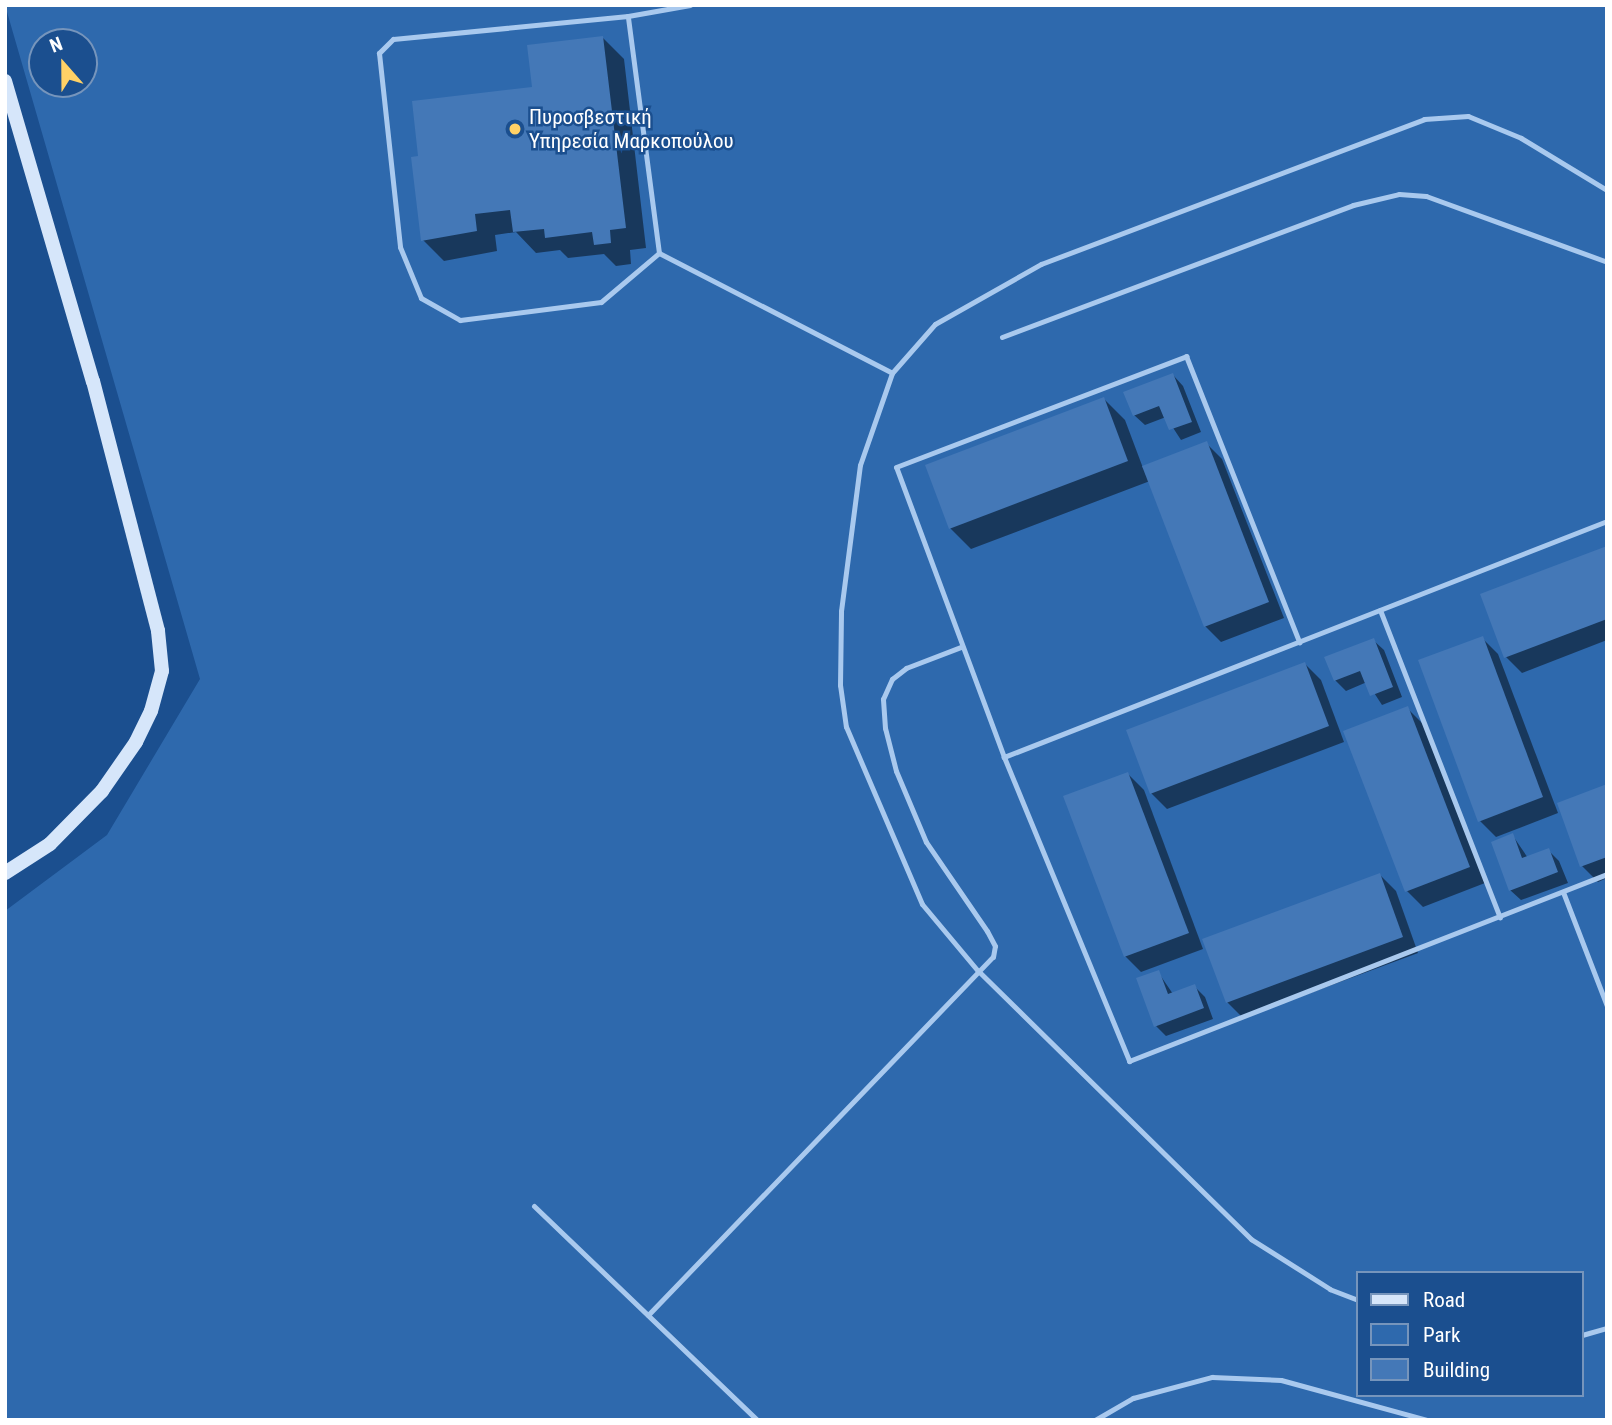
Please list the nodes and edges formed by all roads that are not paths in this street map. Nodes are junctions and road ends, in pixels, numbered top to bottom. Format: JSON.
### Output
{"nodes":[{"id":1,"x":690,"y":5,"type":"edge"},
{"id":2,"x":628,"y":16,"type":"junction"},
{"id":3,"x":5,"y":80,"type":"edge"},
{"id":4,"x":1607,"y":190,"type":"edge"},
{"id":5,"x":659,"y":253,"type":"junction"},
{"id":6,"x":1607,"y":262,"type":"edge"},
{"id":7,"x":1002,"y":337,"type":"dead end"},
{"id":8,"x":892,"y":373,"type":"junction"},
{"id":9,"x":1607,"y":522,"type":"edge"},
{"id":10,"x":1380,"y":610,"type":"junction"},
{"id":11,"x":1299,"y":642,"type":"junction"},
{"id":12,"x":961,"y":647,"type":"junction"},
{"id":13,"x":1004,"y":757,"type":"junction"},
{"id":14,"x":5,"y":873,"type":"edge"},
{"id":15,"x":1607,"y":874,"type":"edge"},
{"id":16,"x":1563,"y":892,"type":"junction"},
{"id":17,"x":1500,"y":917,"type":"junction"},
{"id":18,"x":978,"y":971,"type":"junction"},
{"id":19,"x":1607,"y":1006,"type":"edge"},
{"id":20,"x":534,"y":1206,"type":"dead end"},
{"id":21,"x":1356,"y":1299,"type":"edge"},
{"id":22,"x":648,"y":1315,"type":"junction"},
{"id":23,"x":1607,"y":1328,"type":"edge"},
{"id":24,"x":1584,"y":1334,"type":"edge"},
{"id":25,"x":757,"y":1420,"type":"edge"},
{"id":26,"x":1095,"y":1420,"type":"edge"},
{"id":27,"x":1427,"y":1420,"type":"edge"}],
"edges":[{"from":1,"to":2,"type":"lane"},
{"from":2,"to":5,"type":"lane"},
{"from":2,"to":5,"type":"lane"},
{"from":3,"to":14,"type":"main road"},
{"from":4,"to":8,"type":"lane"},
{"from":5,"to":8,"type":"lane"},
{"from":6,"to":7,"type":"lane"},
{"from":8,"to":18,"type":"lane"},
{"from":9,"to":10,"type":"lane"},
{"from":10,"to":11,"type":"lane"},
{"from":10,"to":17,"type":"lane"},
{"from":11,"to":12,"type":"lane"},
{"from":11,"to":13,"type":"lane"},
{"from":12,"to":13,"type":"lane"},
{"from":12,"to":18,"type":"lane"},
{"from":13,"to":17,"type":"lane"},
{"from":15,"to":16,"type":"lane"},
{"from":16,"to":17,"type":"lane"},
{"from":16,"to":19,"type":"lane"},
{"from":18,"to":21,"type":"lane"},
{"from":18,"to":22,"type":"lane"},
{"from":20,"to":22,"type":"lane"},
{"from":22,"to":25,"type":"lane"},
{"from":23,"to":24,"type":"lane"},
{"from":26,"to":27,"type":"lane"}]}
